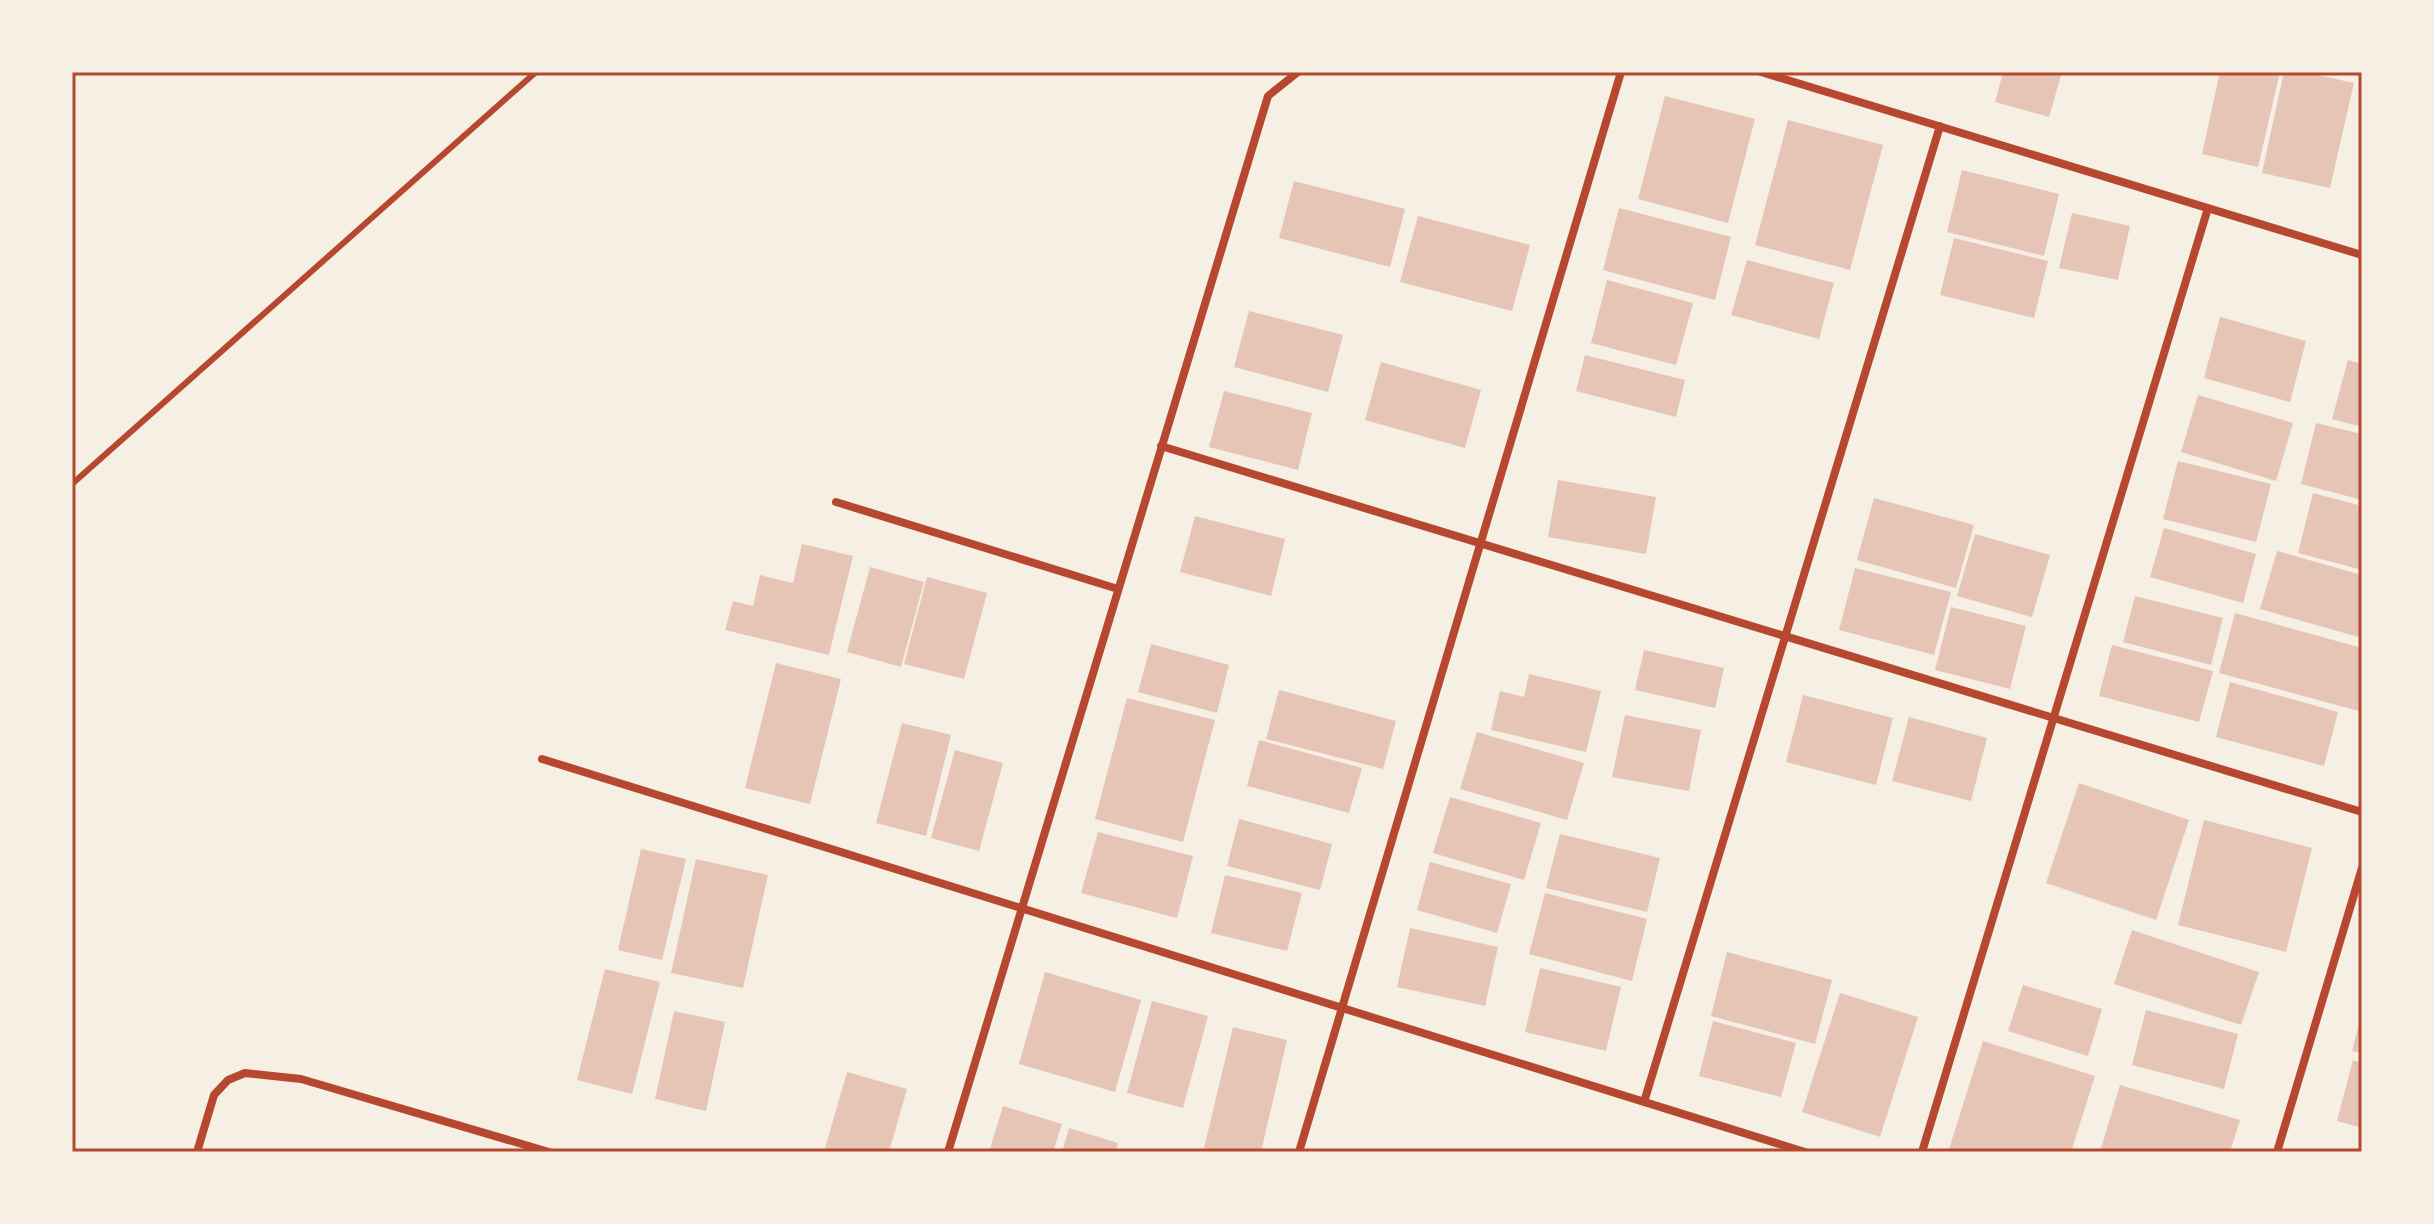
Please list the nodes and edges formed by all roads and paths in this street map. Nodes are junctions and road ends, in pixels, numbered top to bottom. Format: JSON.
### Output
{"nodes":[{"id":1,"x":536,"y":72,"type":"edge"},
{"id":2,"x":1298,"y":72,"type":"edge"},
{"id":3,"x":1621,"y":72,"type":"edge"},
{"id":4,"x":1761,"y":72,"type":"edge"},
{"id":5,"x":1940,"y":126,"type":"junction"},
{"id":6,"x":2208,"y":208,"type":"junction"},
{"id":7,"x":2362,"y":255,"type":"edge"},
{"id":8,"x":1161,"y":446,"type":"junction"},
{"id":9,"x":72,"y":484,"type":"edge"},
{"id":10,"x":836,"y":502,"type":"dead end"},
{"id":11,"x":1481,"y":543,"type":"junction"},
{"id":12,"x":1118,"y":589,"type":"junction"},
{"id":13,"x":1785,"y":636,"type":"junction"},
{"id":14,"x":2054,"y":718,"type":"junction"},
{"id":15,"x":542,"y":759,"type":"dead end"},
{"id":16,"x":2362,"y":812,"type":"edge"},
{"id":17,"x":2362,"y":868,"type":"edge"},
{"id":18,"x":1022,"y":909,"type":"junction"},
{"id":19,"x":1342,"y":1008,"type":"junction"},
{"id":20,"x":1644,"y":1102,"type":"junction"},
{"id":21,"x":197,"y":1152,"type":"edge"},
{"id":22,"x":549,"y":1152,"type":"edge"},
{"id":23,"x":948,"y":1152,"type":"edge"},
{"id":24,"x":1299,"y":1152,"type":"edge"},
{"id":25,"x":1805,"y":1152,"type":"edge"},
{"id":26,"x":1922,"y":1152,"type":"edge"},
{"id":27,"x":2277,"y":1152,"type":"edge"}],
"edges":[{"from":1,"to":9,"type":"lane"},
{"from":2,"to":8,"type":"street"},
{"from":3,"to":11,"type":"street"},
{"from":4,"to":5,"type":"street"},
{"from":5,"to":6,"type":"street"},
{"from":5,"to":13,"type":"street"},
{"from":6,"to":7,"type":"street"},
{"from":6,"to":14,"type":"street"},
{"from":8,"to":11,"type":"street"},
{"from":8,"to":12,"type":"street"},
{"from":10,"to":12,"type":"street"},
{"from":11,"to":13,"type":"street"},
{"from":11,"to":19,"type":"street"},
{"from":12,"to":18,"type":"street"},
{"from":13,"to":14,"type":"street"},
{"from":13,"to":20,"type":"street"},
{"from":14,"to":16,"type":"street"},
{"from":14,"to":26,"type":"street"},
{"from":15,"to":18,"type":"street"},
{"from":17,"to":27,"type":"street"},
{"from":18,"to":19,"type":"street"},
{"from":18,"to":23,"type":"street"},
{"from":19,"to":20,"type":"street"},
{"from":19,"to":24,"type":"street"},
{"from":20,"to":25,"type":"street"},
{"from":21,"to":22,"type":"street"}]}
